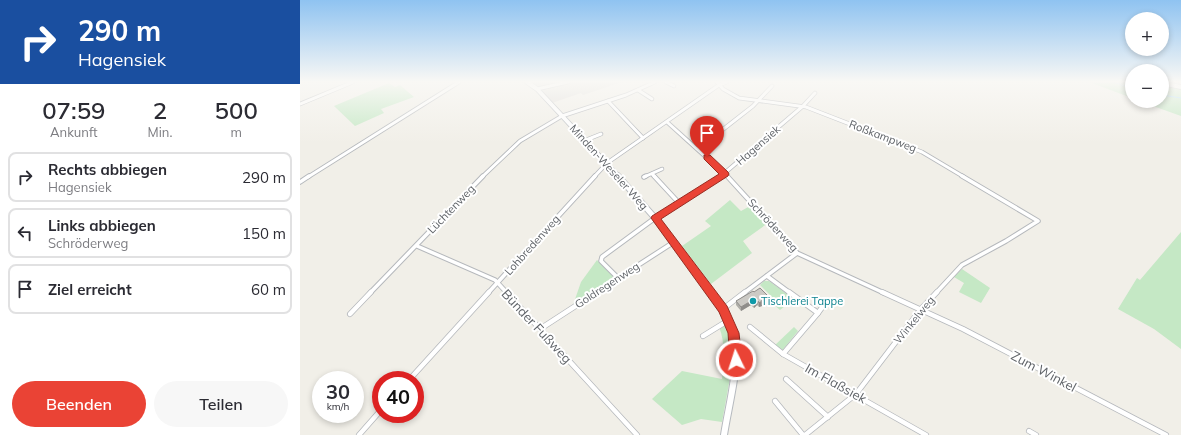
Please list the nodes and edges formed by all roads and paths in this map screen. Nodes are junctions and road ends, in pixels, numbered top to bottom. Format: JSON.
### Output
{"nodes":[{"id":1,"x":427,"y":102,"type":"edge"},
{"id":2,"x":549,"y":102,"type":"edge"},
{"id":3,"x":604,"y":102,"type":"edge"},
{"id":4,"x":609,"y":102,"type":"edge"},
{"id":5,"x":693,"y":102,"type":"edge"},
{"id":6,"x":756,"y":102,"type":"edge"},
{"id":7,"x":770,"y":102,"type":"edge"},
{"id":8,"x":806,"y":102,"type":"edge"},
{"id":9,"x":803,"y":106,"type":"junction"},
{"id":10,"x":562,"y":116,"type":"junction"},
{"id":11,"x":667,"y":122,"type":"junction"},
{"id":12,"x":601,"y":134,"type":"dead end"},
{"id":13,"x":643,"y":138,"type":"junction"},
{"id":14,"x":586,"y":140,"type":"junction"},
{"id":15,"x":698,"y":149,"type":"junction"},
{"id":16,"x":607,"y":163,"type":"junction"},
{"id":17,"x":662,"y":169,"type":"dead end"},
{"id":18,"x":652,"y":174,"type":"junction"},
{"id":19,"x":725,"y":174,"type":"junction"},
{"id":20,"x":644,"y":177,"type":"dead end"},
{"id":21,"x":300,"y":182,"type":"edge"},
{"id":22,"x":679,"y":203,"type":"junction"},
{"id":23,"x":655,"y":218,"type":"junction"},
{"id":24,"x":1038,"y":221,"type":"joint"},
{"id":25,"x":674,"y":242,"type":"junction"},
{"id":26,"x":417,"y":246,"type":"junction"},
{"id":27,"x":797,"y":253,"type":"junction"},
{"id":28,"x":767,"y":276,"type":"junction"},
{"id":29,"x":618,"y":278,"type":"junction"},
{"id":30,"x":497,"y":283,"type":"junction"},
{"id":31,"x":826,"y":302,"type":"dead end"},
{"id":32,"x":723,"y":309,"type":"junction"},
{"id":33,"x":921,"y":309,"type":"junction"},
{"id":34,"x":818,"y":313,"type":"junction"},
{"id":35,"x":350,"y":314,"type":"dead end"},
{"id":36,"x":729,"y":320,"type":"junction"},
{"id":37,"x":750,"y":327,"type":"dead end"},
{"id":38,"x":540,"y":329,"type":"junction"},
{"id":39,"x":703,"y":336,"type":"dead end"},
{"id":40,"x":783,"y":354,"type":"junction"},
{"id":41,"x":417,"y":371,"type":"edge"},
{"id":42,"x":786,"y":379,"type":"dead end"},
{"id":43,"x":856,"y":394,"type":"junction"},
{"id":44,"x":775,"y":401,"type":"dead end"},
{"id":45,"x":828,"y":417,"type":"junction"},
{"id":46,"x":372,"y":420,"type":"edge"},
{"id":47,"x":1030,"y":431,"type":"dead end"},
{"id":48,"x":724,"y":434,"type":"edge"},
{"id":49,"x":359,"y":435,"type":"edge"},
{"id":50,"x":637,"y":435,"type":"edge"},
{"id":51,"x":804,"y":435,"type":"edge"},
{"id":52,"x":926,"y":435,"type":"edge"},
{"id":53,"x":1036,"y":435,"type":"edge"},
{"id":54,"x":1166,"y":435,"type":"edge"}],
"edges":[{"from":1,"to":21,"type":"street"},
{"from":2,"to":10,"type":"street","name":"Minden-Weseler Weg"},
{"from":3,"to":10,"type":"street","name":"Lüchtenweg"},
{"from":4,"to":13,"type":"street"},
{"from":5,"to":11,"type":"street","name":"Lohbredenweg"},
{"from":6,"to":15,"type":"street"},
{"from":7,"to":9,"type":"street","name":"Roßkampweg"},
{"from":8,"to":9,"type":"street","name":"Hagensiek"},
{"from":9,"to":19,"type":"street","name":"Hagensiek"},
{"from":9,"to":24,"type":"street","name":"Roßkampweg"},
{"from":10,"to":14,"type":"street","name":"Minden-Weseler Weg"},
{"from":10,"to":26,"type":"street","name":"Lüchtenweg"},
{"from":11,"to":13,"type":"street","name":"Lohbredenweg"},
{"from":11,"to":15,"type":"street","name":"Schröderweg"},
{"from":12,"to":14,"type":"street"},
{"from":13,"to":16,"type":"street","name":"Lohbredenweg"},
{"from":14,"to":16,"type":"street","name":"Minden-Weseler Weg"},
{"from":15,"to":19,"type":"street","name":"Schröderweg"},
{"from":16,"to":23,"type":"street","name":"Minden-Weseler Weg"},
{"from":16,"to":30,"type":"street","name":"Lohbredenweg"},
{"from":17,"to":18,"type":"street"},
{"from":18,"to":20,"type":"street"},
{"from":18,"to":22,"type":"street"},
{"from":19,"to":22,"type":"street","name":"Hagensiek"},
{"from":19,"to":27,"type":"street","name":"Schröderweg"},
{"from":22,"to":23,"type":"street","name":"Hagensiek"},
{"from":23,"to":25,"type":"street","name":"Minden-Weseler Weg"},
{"from":23,"to":29,"type":"street","name":"Hagensiek"},
{"from":24,"to":33,"type":"street","name":"Winkelweg"},
{"from":25,"to":29,"type":"street","name":"Goldregenweg"},
{"from":25,"to":32,"type":"street","name":"Minden-Weseler Weg"},
{"from":26,"to":30,"type":"street","name":"Bünder Fußweg"},
{"from":26,"to":35,"type":"street","name":"Lüchtenweg"},
{"from":27,"to":28,"type":"street"},
{"from":27,"to":33,"type":"street","name":"Schröderweg"},
{"from":28,"to":32,"type":"street"},
{"from":28,"to":34,"type":"street"},
{"from":29,"to":38,"type":"street","name":"Goldregenweg"},
{"from":30,"to":38,"type":"street","name":"Bünder Fußweg"},
{"from":30,"to":41,"type":"street","name":"Lohbredenweg"},
{"from":31,"to":34,"type":"street"},
{"from":32,"to":36,"type":"street","name":"Minden-Weseler Weg"},
{"from":33,"to":43,"type":"street","name":"Winkelweg"},
{"from":33,"to":54,"type":"street","name":"Zum Winkel"},
{"from":34,"to":40,"type":"street"},
{"from":36,"to":39,"type":"street"},
{"from":36,"to":48,"type":"street","name":"Minden-Weseler Weg"},
{"from":37,"to":40,"type":"street","name":"Im Flaßsiek"},
{"from":38,"to":50,"type":"street","name":"Bünder Fußweg"},
{"from":40,"to":43,"type":"street","name":"Im Flaßsiek"},
{"from":42,"to":45,"type":"street"},
{"from":43,"to":45,"type":"street","name":"Winkelweg"},
{"from":43,"to":52,"type":"street","name":"Im Flaßsiek"},
{"from":44,"to":51,"type":"street"},
{"from":45,"to":51,"type":"street","name":"Winkelweg"},
{"from":46,"to":49,"type":"street"},
{"from":47,"to":53,"type":"street"}]}
